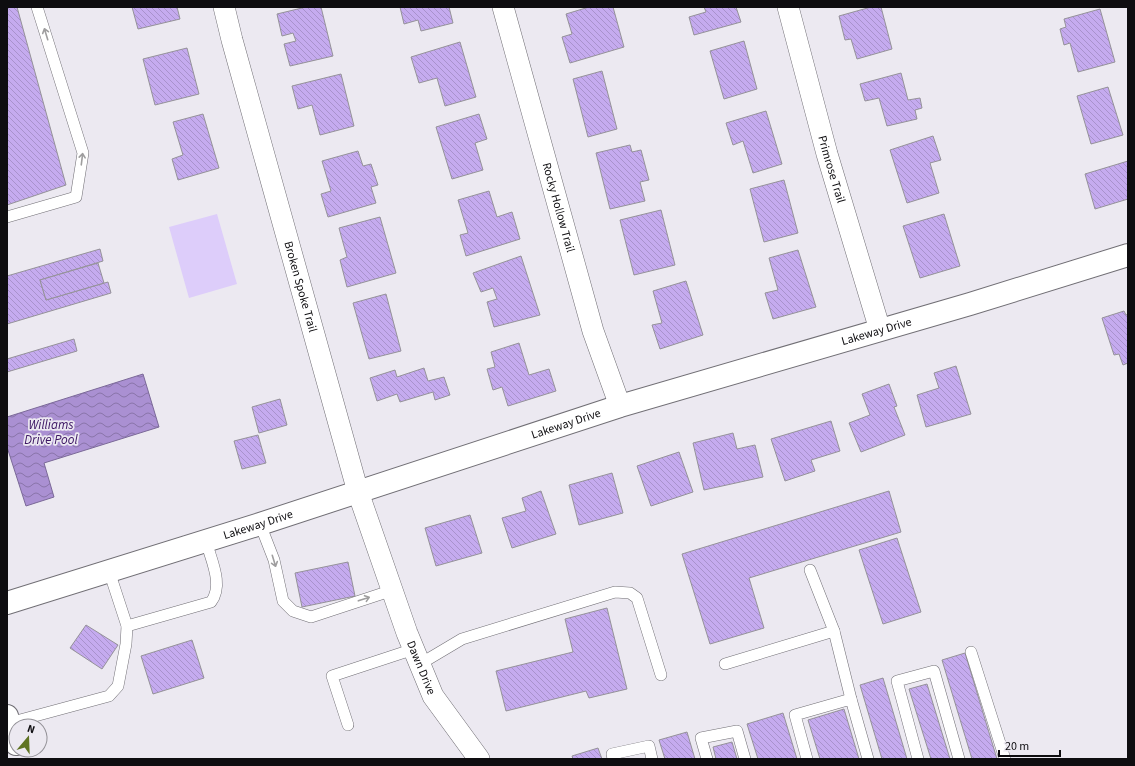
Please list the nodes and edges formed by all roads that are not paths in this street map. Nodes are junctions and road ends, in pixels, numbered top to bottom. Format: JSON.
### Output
{"nodes":[{"id":1,"x":37,"y":7,"type":"edge"},
{"id":2,"x":224,"y":7,"type":"edge"},
{"id":3,"x":503,"y":7,"type":"edge"},
{"id":4,"x":788,"y":7,"type":"edge"},
{"id":5,"x":7,"y":217,"type":"edge"},
{"id":6,"x":1128,"y":255,"type":"edge"},
{"id":7,"x":880,"y":330,"type":"junction"},
{"id":8,"x":620,"y":406,"type":"junction"},
{"id":9,"x":358,"y":492,"type":"junction"},
{"id":10,"x":260,"y":524,"type":"junction"},
{"id":11,"x":206,"y":541,"type":"junction"},
{"id":12,"x":384,"y":565,"type":"joint"},
{"id":13,"x":810,"y":570,"type":"dead end"},
{"id":14,"x":109,"y":571,"type":"junction"},
{"id":15,"x":393,"y":590,"type":"junction"},
{"id":16,"x":7,"y":602,"type":"edge"},
{"id":17,"x":127,"y":626,"type":"junction"},
{"id":18,"x":834,"y":632,"type":"junction"},
{"id":19,"x":971,"y":652,"type":"dead end"},
{"id":20,"x":417,"y":657,"type":"junction"},
{"id":21,"x":725,"y":664,"type":"dead end"},
{"id":22,"x":661,"y":674,"type":"dead end"},
{"id":23,"x":851,"y":699,"type":"junction"},
{"id":24,"x":16,"y":718,"type":"edge"},
{"id":25,"x":348,"y":725,"type":"dead end"},
{"id":26,"x":479,"y":759,"type":"edge"},
{"id":27,"x":613,"y":759,"type":"edge"},
{"id":28,"x":652,"y":759,"type":"edge"},
{"id":29,"x":707,"y":759,"type":"edge"},
{"id":30,"x":745,"y":759,"type":"edge"},
{"id":31,"x":807,"y":759,"type":"edge"},
{"id":32,"x":868,"y":759,"type":"edge"},
{"id":33,"x":918,"y":759,"type":"edge"},
{"id":34,"x":959,"y":759,"type":"edge"},
{"id":35,"x":1005,"y":759,"type":"edge"}],
"edges":[{"from":5,"to":1,"type":"lane","one_way":true},
{"from":2,"to":9,"type":"street","name":"Broken Spoke Trail"},
{"from":3,"to":8,"type":"street","name":"Rocky Hollow Trail"},
{"from":4,"to":7,"type":"street","name":"Primrose Trail"},
{"from":6,"to":7,"type":"main road","name":"Lakeway Drive"},
{"from":7,"to":8,"type":"main road","name":"Lakeway Drive"},
{"from":8,"to":9,"type":"main road","name":"Lakeway Drive"},
{"from":9,"to":10,"type":"main road","name":"Lakeway Drive"},
{"from":9,"to":12,"type":"street","name":"Broken Spoke Trail"},
{"from":10,"to":11,"type":"main road","name":"Lakeway Drive"},
{"from":10,"to":15,"type":"lane","one_way":true},
{"from":11,"to":14,"type":"main road","name":"Lakeway Drive"},
{"from":11,"to":17,"type":"lane"},
{"from":12,"to":15,"type":"street","name":"Dawn Drive"},
{"from":13,"to":18,"type":"lane"},
{"from":14,"to":16,"type":"main road","name":"Lakeway Drive"},
{"from":14,"to":17,"type":"lane"},
{"from":15,"to":20,"type":"street","name":"Dawn Drive"},
{"from":17,"to":24,"type":"lane"},
{"from":18,"to":21,"type":"lane"},
{"from":18,"to":23,"type":"lane"},
{"from":19,"to":35,"type":"lane"},
{"from":20,"to":22,"type":"lane"},
{"from":20,"to":25,"type":"lane"},
{"from":20,"to":26,"type":"street","name":"Dawn Drive"},
{"from":23,"to":31,"type":"lane"},
{"from":23,"to":32,"type":"lane"},
{"from":27,"to":28,"type":"lane"},
{"from":29,"to":30,"type":"lane"},
{"from":33,"to":34,"type":"lane"}]}
